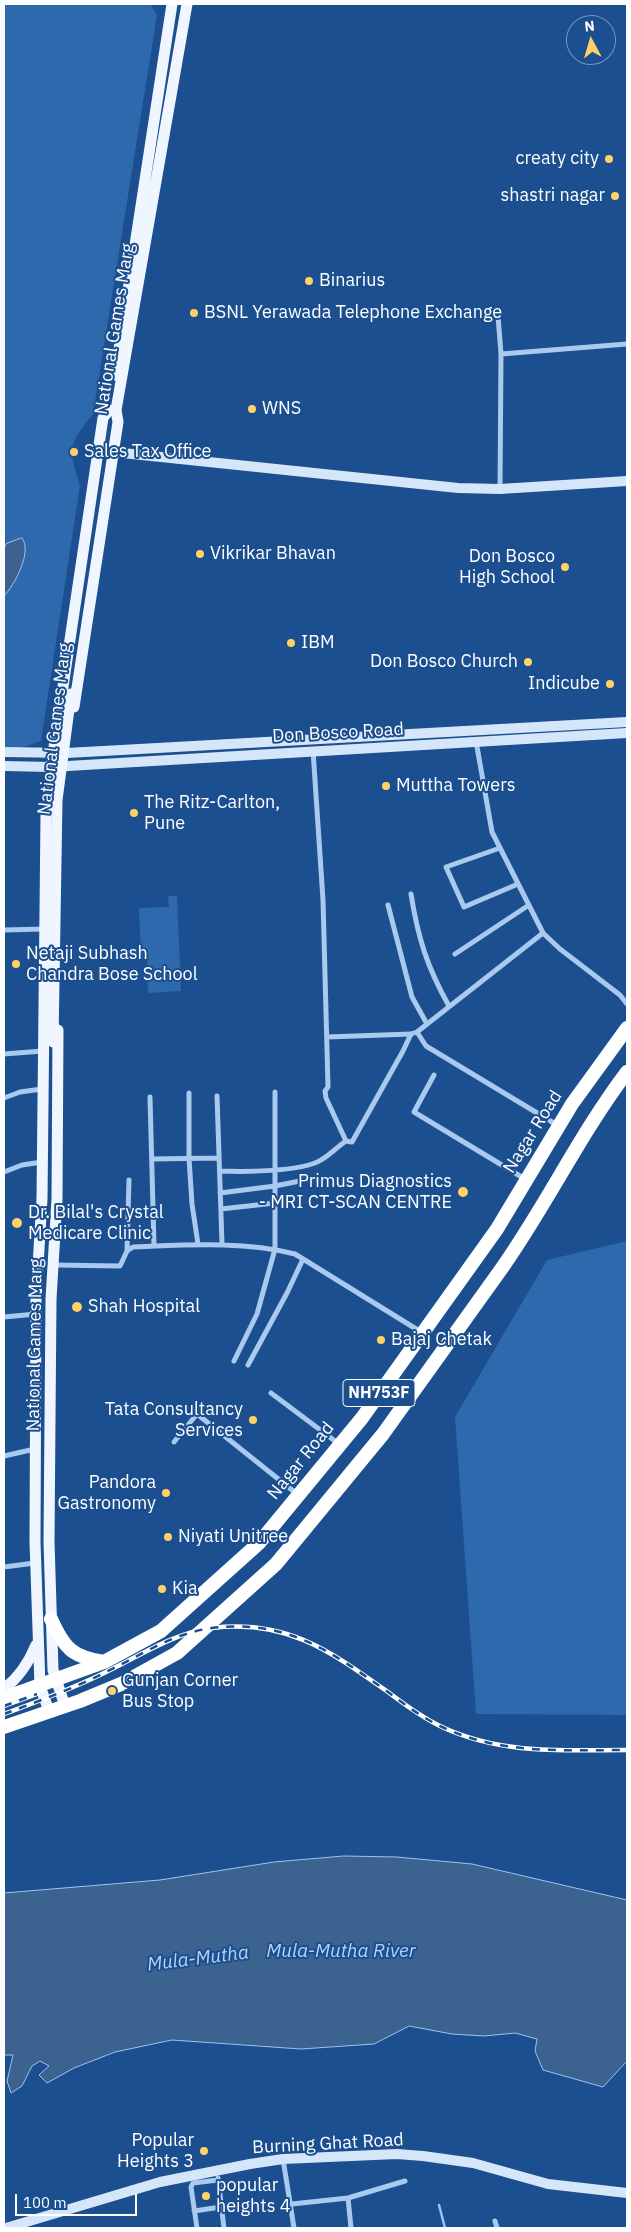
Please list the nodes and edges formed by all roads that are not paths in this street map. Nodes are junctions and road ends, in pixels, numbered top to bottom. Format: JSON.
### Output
{"nodes":[{"id":1,"x":172,"y":4,"type":"edge"},
{"id":2,"x":186,"y":4,"type":"edge"},
{"id":3,"x":498,"y":316,"type":"dead end"},
{"id":4,"x":627,"y":344,"type":"edge"},
{"id":5,"x":501,"y":354,"type":"junction"},
{"id":6,"x":113,"y":410,"type":"junction"},
{"id":7,"x":113,"y":452,"type":"junction"},
{"id":8,"x":627,"y":480,"type":"edge"},
{"id":9,"x":500,"y":488,"type":"junction"},
{"id":10,"x":627,"y":722,"type":"edge"},
{"id":11,"x":627,"y":733,"type":"edge"},
{"id":12,"x":476,"y":741,"type":"junction"},
{"id":13,"x":312,"y":750,"type":"junction"},
{"id":14,"x":4,"y":752,"type":"edge"},
{"id":15,"x":53,"y":752,"type":"junction"},
{"id":16,"x":67,"y":753,"type":"junction"},
{"id":17,"x":66,"y":765,"type":"junction"},
{"id":18,"x":4,"y":766,"type":"edge"},
{"id":19,"x":50,"y":767,"type":"junction"},
{"id":20,"x":47,"y":805,"type":"junction"},
{"id":21,"x":62,"y":805,"type":"junction"},
{"id":22,"x":500,"y":848,"type":"junction"},
{"id":23,"x":518,"y":884,"type":"junction"},
{"id":24,"x":411,"y":894,"type":"dead end"},
{"id":25,"x":388,"y":905,"type":"dead end"},
{"id":26,"x":529,"y":905,"type":"junction"},
{"id":27,"x":44,"y":929,"type":"junction"},
{"id":28,"x":4,"y":930,"type":"edge"},
{"id":29,"x":543,"y":932,"type":"junction"},
{"id":30,"x":455,"y":954,"type":"dead end"},
{"id":31,"x":627,"y":1004,"type":"edge"},
{"id":32,"x":449,"y":1006,"type":"junction"},
{"id":33,"x":427,"y":1024,"type":"junction"},
{"id":34,"x":627,"y":1028,"type":"edge"},
{"id":35,"x":417,"y":1032,"type":"junction"},
{"id":36,"x":411,"y":1034,"type":"junction"},
{"id":37,"x":327,"y":1037,"type":"junction"},
{"id":38,"x":51,"y":1041,"type":"junction"},
{"id":39,"x":43,"y":1051,"type":"junction"},
{"id":40,"x":4,"y":1054,"type":"edge"},
{"id":41,"x":627,"y":1072,"type":"edge"},
{"id":42,"x":434,"y":1075,"type":"dead end"},
{"id":43,"x":43,"y":1089,"type":"junction"},
{"id":44,"x":275,"y":1092,"type":"dead end"},
{"id":45,"x":189,"y":1093,"type":"dead end"},
{"id":46,"x":217,"y":1096,"type":"dead end"},
{"id":47,"x":150,"y":1097,"type":"dead end"},
{"id":48,"x":4,"y":1098,"type":"edge"},
{"id":49,"x":558,"y":1126,"type":"junction"},
{"id":50,"x":346,"y":1141,"type":"junction"},
{"id":51,"x":189,"y":1158,"type":"junction"},
{"id":52,"x":219,"y":1158,"type":"junction"},
{"id":53,"x":152,"y":1159,"type":"junction"},
{"id":54,"x":42,"y":1162,"type":"junction"},
{"id":55,"x":274,"y":1169,"type":"junction"},
{"id":56,"x":220,"y":1171,"type":"junction"},
{"id":57,"x":4,"y":1172,"type":"edge"},
{"id":58,"x":315,"y":1178,"type":"dead end"},
{"id":59,"x":129,"y":1180,"type":"dead end"},
{"id":60,"x":525,"y":1180,"type":"junction"},
{"id":61,"x":275,"y":1186,"type":"junction"},
{"id":62,"x":220,"y":1193,"type":"junction"},
{"id":63,"x":275,"y":1203,"type":"junction"},
{"id":64,"x":221,"y":1209,"type":"junction"},
{"id":65,"x":198,"y":1244,"type":"junction"},
{"id":66,"x":222,"y":1244,"type":"junction"},
{"id":67,"x":154,"y":1246,"type":"junction"},
{"id":68,"x":275,"y":1249,"type":"junction"},
{"id":69,"x":127,"y":1251,"type":"junction"},
{"id":70,"x":303,"y":1259,"type":"junction"},
{"id":71,"x":38,"y":1264,"type":"junction"},
{"id":72,"x":54,"y":1265,"type":"junction"},
{"id":73,"x":36,"y":1314,"type":"junction"},
{"id":74,"x":4,"y":1317,"type":"edge"},
{"id":75,"x":422,"y":1333,"type":"junction"},
{"id":76,"x":234,"y":1361,"type":"dead end"},
{"id":77,"x":248,"y":1365,"type":"dead end"},
{"id":78,"x":271,"y":1393,"type":"dead end"},
{"id":79,"x":174,"y":1442,"type":"dead end"},
{"id":80,"x":339,"y":1444,"type":"junction"},
{"id":81,"x":35,"y":1449,"type":"junction"},
{"id":82,"x":4,"y":1456,"type":"edge"},
{"id":83,"x":298,"y":1494,"type":"junction"},
{"id":84,"x":35,"y":1563,"type":"junction"},
{"id":85,"x":4,"y":1567,"type":"edge"},
{"id":86,"x":51,"y":1619,"type":"junction"},
{"id":87,"x":37,"y":1640,"type":"junction"},
{"id":88,"x":104,"y":1662,"type":"junction"},
{"id":89,"x":56,"y":1681,"type":"junction"},
{"id":90,"x":40,"y":1686,"type":"junction"},
{"id":91,"x":4,"y":1690,"type":"edge"},
{"id":92,"x":4,"y":1698,"type":"edge"},
{"id":93,"x":65,"y":1706,"type":"junction"},
{"id":94,"x":49,"y":1711,"type":"junction"},
{"id":95,"x":4,"y":1727,"type":"edge"},
{"id":96,"x":283,"y":2159,"type":"junction"},
{"id":97,"x":217,"y":2175,"type":"junction"},
{"id":98,"x":405,"y":2181,"type":"dead end"},
{"id":99,"x":627,"y":2193,"type":"edge"},
{"id":100,"x":348,"y":2198,"type":"junction"},
{"id":101,"x":292,"y":2204,"type":"junction"},
{"id":102,"x":222,"y":2207,"type":"junction"},
{"id":103,"x":194,"y":2210,"type":"junction"},
{"id":104,"x":495,"y":2221,"type":"dead end"},
{"id":105,"x":6,"y":2228,"type":"edge"},
{"id":106,"x":197,"y":2228,"type":"edge"},
{"id":107,"x":224,"y":2228,"type":"edge"},
{"id":108,"x":294,"y":2228,"type":"edge"},
{"id":109,"x":351,"y":2228,"type":"edge"},
{"id":110,"x":497,"y":2228,"type":"edge"}],
"edges":[{"from":1,"to":6,"type":"main road","name":"National Games Marg"},
{"from":2,"to":6,"type":"main road","name":"National Games Marg"},
{"from":3,"to":5,"type":"street"},
{"from":4,"to":5,"type":"street"},
{"from":5,"to":9,"type":"street"},
{"from":6,"to":7,"type":"main road","name":"National Games Marg"},
{"from":6,"to":15,"type":"main road","name":"National Games Marg"},
{"from":6,"to":38,"type":"main road","bridge":true},
{"from":7,"to":9,"type":"main road"},
{"from":7,"to":16,"type":"main road","name":"National Games Marg"},
{"from":8,"to":9,"type":"main road"},
{"from":10,"to":16,"type":"main road","name":"Don Bosco Road"},
{"from":11,"to":12,"type":"main road","name":"Don Bosco Road"},
{"from":12,"to":13,"type":"main road","name":"Don Bosco Road"},
{"from":12,"to":22,"type":"street"},
{"from":13,"to":17,"type":"main road","name":"Don Bosco Road"},
{"from":13,"to":37,"type":"street"},
{"from":14,"to":15,"type":"main road","name":"Don Bosco Road"},
{"from":15,"to":16,"type":"main road","name":"Don Bosco Road"},
{"from":15,"to":19,"type":"main road","name":"National Games Marg"},
{"from":16,"to":17,"type":"main road","name":"National Games Marg"},
{"from":17,"to":19,"type":"main road","name":"Don Bosco Road"},
{"from":17,"to":21,"type":"main road","name":"National Games Marg"},
{"from":18,"to":19,"type":"main road","name":"Don Bosco Road"},
{"from":19,"to":20,"type":"main road","name":"National Games Marg"},
{"from":20,"to":21,"type":"main road"},
{"from":20,"to":27,"type":"main road","name":"National Games Marg"},
{"from":21,"to":72,"type":"main road","name":"National Games Marg"},
{"from":22,"to":23,"type":"street"},
{"from":22,"to":23,"type":"street"},
{"from":23,"to":26,"type":"street"},
{"from":24,"to":32,"type":"street"},
{"from":25,"to":33,"type":"street"},
{"from":26,"to":29,"type":"street"},
{"from":26,"to":30,"type":"street"},
{"from":27,"to":28,"type":"street"},
{"from":27,"to":39,"type":"main road","name":"National Games Marg"},
{"from":29,"to":31,"type":"street"},
{"from":29,"to":32,"type":"street"},
{"from":32,"to":33,"type":"street"},
{"from":33,"to":35,"type":"street"},
{"from":34,"to":49,"type":"highway","name":"Nagar Road","number":"NH753F"},
{"from":35,"to":36,"type":"street"},
{"from":35,"to":49,"type":"street"},
{"from":36,"to":37,"type":"street"},
{"from":36,"to":50,"type":"street"},
{"from":37,"to":50,"type":"street"},
{"from":38,"to":71,"type":"main road"},
{"from":38,"to":72,"type":"main road"},
{"from":39,"to":40,"type":"street"},
{"from":39,"to":43,"type":"main road","name":"National Games Marg"},
{"from":41,"to":93,"type":"highway","number":"NH753F"},
{"from":42,"to":60,"type":"street"},
{"from":43,"to":48,"type":"street"},
{"from":43,"to":54,"type":"main road","name":"National Games Marg"},
{"from":44,"to":55,"type":"street"},
{"from":45,"to":51,"type":"street"},
{"from":46,"to":52,"type":"street"},
{"from":47,"to":53,"type":"street"},
{"from":49,"to":60,"type":"highway","name":"Nagar Road","number":"NH753F"},
{"from":50,"to":55,"type":"street"},
{"from":51,"to":52,"type":"street"},
{"from":51,"to":53,"type":"street"},
{"from":51,"to":65,"type":"street"},
{"from":52,"to":56,"type":"street"},
{"from":53,"to":67,"type":"street"},
{"from":54,"to":57,"type":"street"},
{"from":54,"to":71,"type":"main road","name":"National Games Marg"},
{"from":55,"to":56,"type":"street"},
{"from":55,"to":61,"type":"street"},
{"from":56,"to":62,"type":"street"},
{"from":58,"to":61,"type":"street"},
{"from":59,"to":69,"type":"street"},
{"from":60,"to":75,"type":"highway","name":"Nagar Road","number":"NH753F"},
{"from":61,"to":62,"type":"street"},
{"from":61,"to":63,"type":"street"},
{"from":62,"to":64,"type":"street"},
{"from":63,"to":64,"type":"street"},
{"from":63,"to":68,"type":"street"},
{"from":64,"to":66,"type":"street"},
{"from":65,"to":66,"type":"street"},
{"from":65,"to":67,"type":"street"},
{"from":66,"to":68,"type":"street"},
{"from":67,"to":69,"type":"street"},
{"from":68,"to":70,"type":"street"},
{"from":68,"to":76,"type":"street"},
{"from":69,"to":72,"type":"street"},
{"from":70,"to":75,"type":"street"},
{"from":70,"to":77,"type":"street"},
{"from":71,"to":73,"type":"main road","name":"National Games Marg"},
{"from":72,"to":86,"type":"main road","name":"National Games Marg"},
{"from":73,"to":74,"type":"street"},
{"from":73,"to":81,"type":"main road","name":"National Games Marg"},
{"from":75,"to":80,"type":"highway","name":"Nagar Road","number":"NH753F"},
{"from":78,"to":80,"type":"street"},
{"from":79,"to":83,"type":"street"},
{"from":80,"to":83,"type":"highway","name":"Nagar Road","number":"NH753F"},
{"from":81,"to":82,"type":"street"},
{"from":81,"to":84,"type":"main road","name":"National Games Marg"},
{"from":83,"to":88,"type":"highway","name":"Nagar Road","number":"NH753F"},
{"from":84,"to":85,"type":"street"},
{"from":84,"to":87,"type":"main road","name":"National Games Marg"},
{"from":86,"to":88,"type":"highway"},
{"from":86,"to":89,"type":"main road","name":"National Games Marg"},
{"from":87,"to":90,"type":"main road","name":"National Games Marg"},
{"from":87,"to":91,"type":"main road"},
{"from":88,"to":89,"type":"highway","name":"Nagar Road","number":"NH753F"},
{"from":89,"to":90,"type":"highway","name":"Nagar Road","number":"NH753F"},
{"from":89,"to":93,"type":"main road","name":"National Games Marg"},
{"from":90,"to":92,"type":"highway","name":"Nagar Road","number":"NH753F"},
{"from":90,"to":94,"type":"main road","name":"National Games Marg"},
{"from":93,"to":94,"type":"highway","number":"NH753F"},
{"from":94,"to":95,"type":"highway","number":"NH753F"},
{"from":96,"to":97,"type":"main road","name":"Burning Ghat Road"},
{"from":96,"to":99,"type":"main road","name":"Burning Ghat Road"},
{"from":96,"to":101,"type":"street"},
{"from":97,"to":102,"type":"street"},
{"from":97,"to":103,"type":"street"},
{"from":97,"to":105,"type":"main road","name":"Burning Ghat Road"},
{"from":98,"to":100,"type":"street"},
{"from":100,"to":101,"type":"street"},
{"from":100,"to":109,"type":"street"},
{"from":101,"to":108,"type":"street"},
{"from":102,"to":103,"type":"street"},
{"from":102,"to":107,"type":"street"},
{"from":103,"to":106,"type":"street"},
{"from":104,"to":110,"type":"street"}]}
